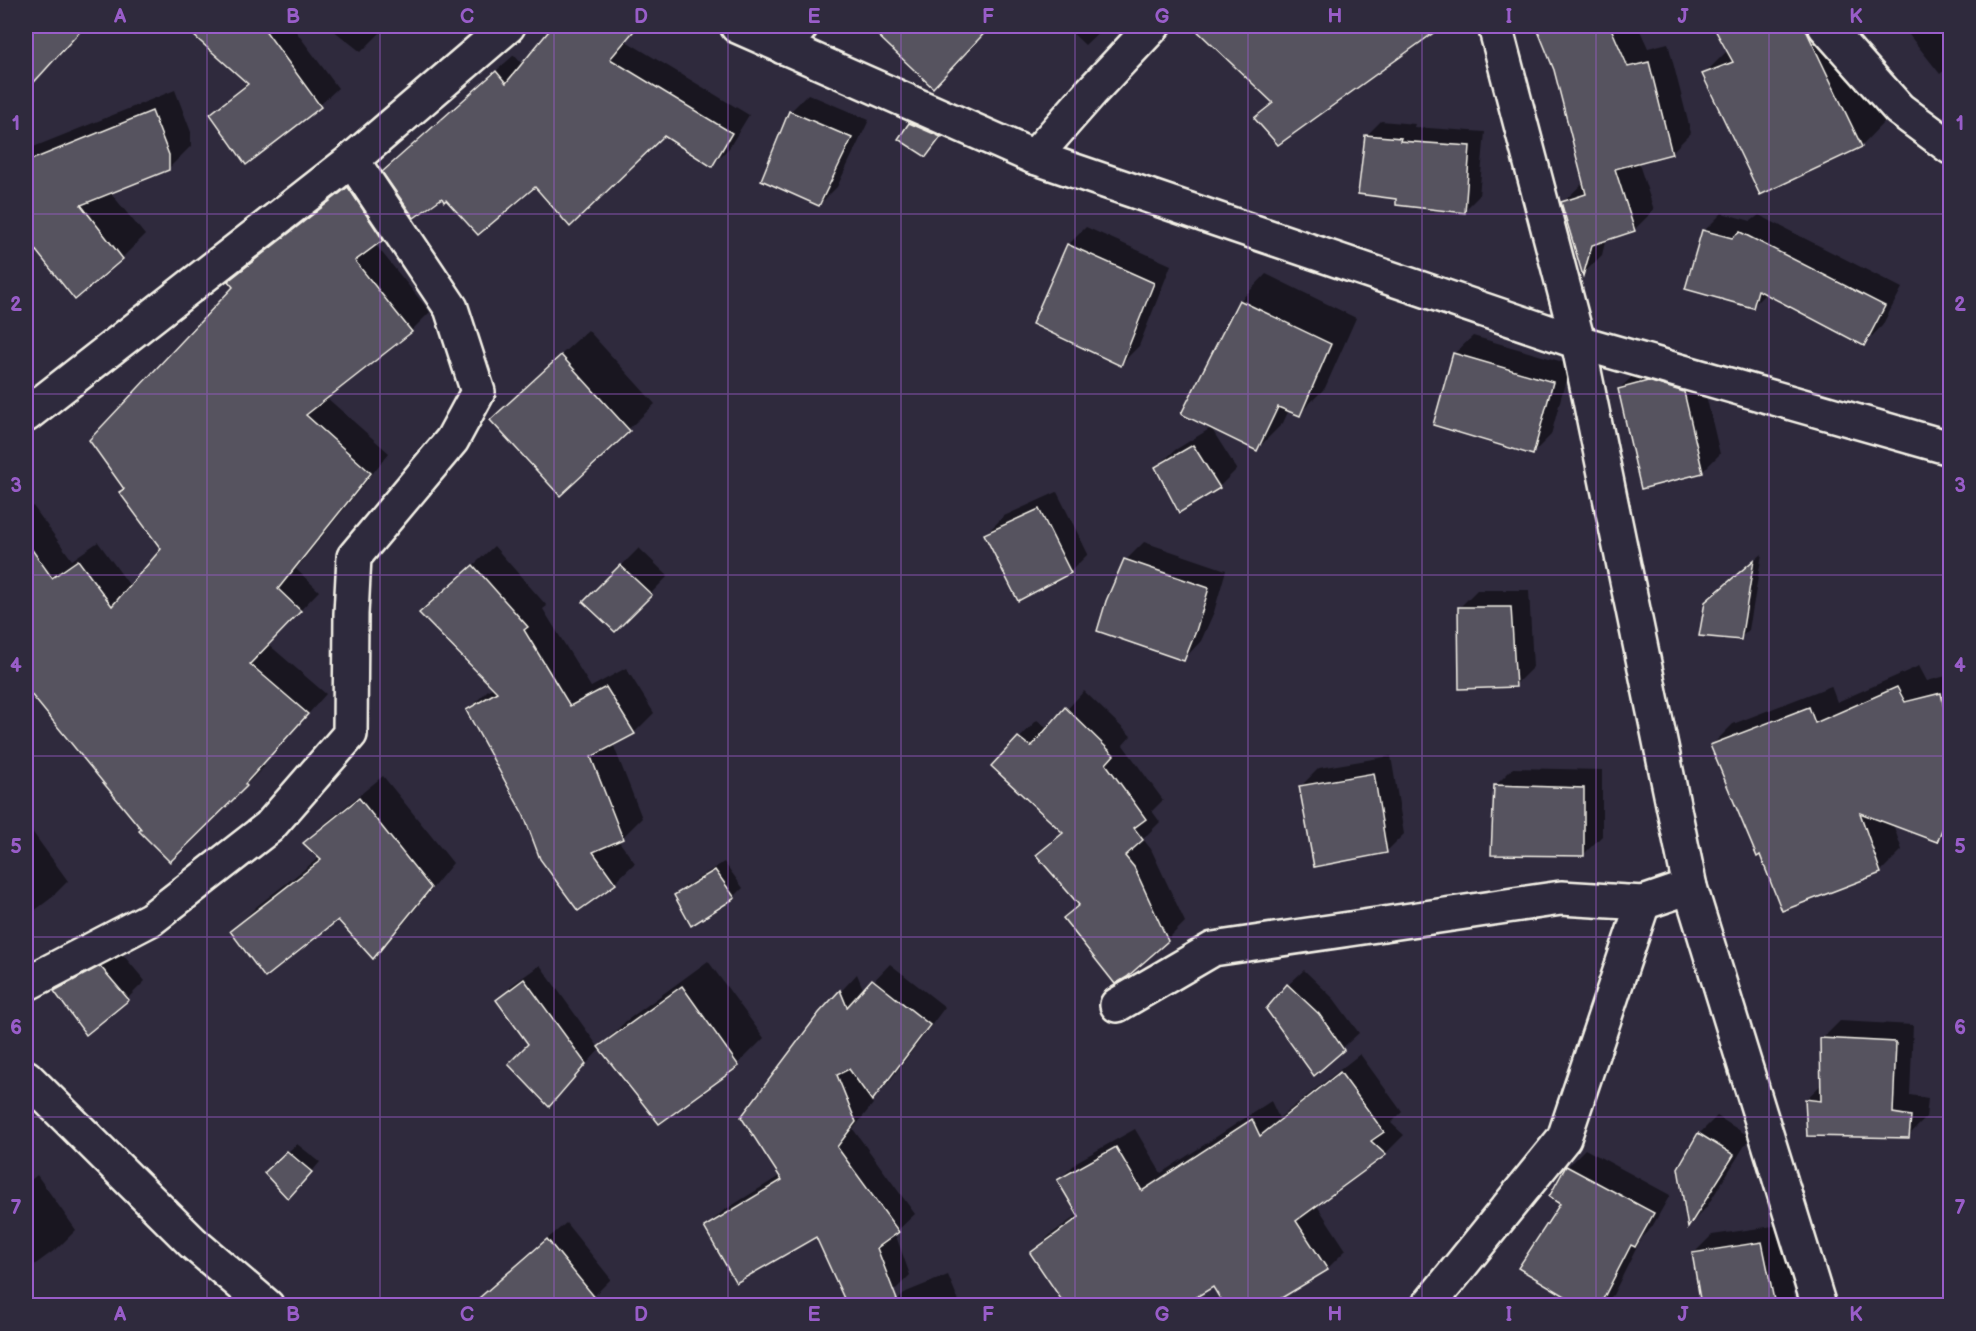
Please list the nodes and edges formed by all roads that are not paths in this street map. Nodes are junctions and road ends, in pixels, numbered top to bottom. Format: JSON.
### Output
{"nodes":[{"id":1,"x":508,"y":26,"type":"edge"},
{"id":2,"x":737,"y":26,"type":"edge"},
{"id":3,"x":1153,"y":26,"type":"edge"},
{"id":4,"x":1496,"y":26,"type":"edge"},
{"id":5,"x":1825,"y":26,"type":"edge"},
{"id":6,"x":792,"y":36,"type":"edge"},
{"id":7,"x":1950,"y":147,"type":"edge"},
{"id":8,"x":1034,"y":157,"type":"junction"},
{"id":9,"x":352,"y":160,"type":"junction"},
{"id":10,"x":1578,"y":342,"type":"junction"},
{"id":11,"x":26,"y":415,"type":"edge"},
{"id":12,"x":1950,"y":448,"type":"edge"},
{"id":13,"x":1690,"y":887,"type":"junction"},
{"id":14,"x":1643,"y":903,"type":"junction"},
{"id":15,"x":26,"y":984,"type":"edge"},
{"id":16,"x":1117,"y":1005,"type":"dead end"},
{"id":17,"x":26,"y":1077,"type":"edge"},
{"id":18,"x":267,"y":1305,"type":"edge"},
{"id":19,"x":1428,"y":1305,"type":"edge"},
{"id":20,"x":1819,"y":1305,"type":"edge"}],
"edges":[{"from":1,"to":9,"type":"street"},
{"from":2,"to":6,"type":"street"},
{"from":3,"to":8,"type":"street"},
{"from":4,"to":10,"type":"street"},
{"from":5,"to":7,"type":"street"},
{"from":6,"to":8,"type":"street"},
{"from":8,"to":10,"type":"street"},
{"from":9,"to":11,"type":"street"},
{"from":9,"to":15,"type":"street"},
{"from":10,"to":12,"type":"street"},
{"from":10,"to":13,"type":"street"},
{"from":13,"to":14,"type":"street"},
{"from":13,"to":20,"type":"street"},
{"from":14,"to":16,"type":"street"},
{"from":14,"to":19,"type":"street"},
{"from":17,"to":18,"type":"street"}]}
